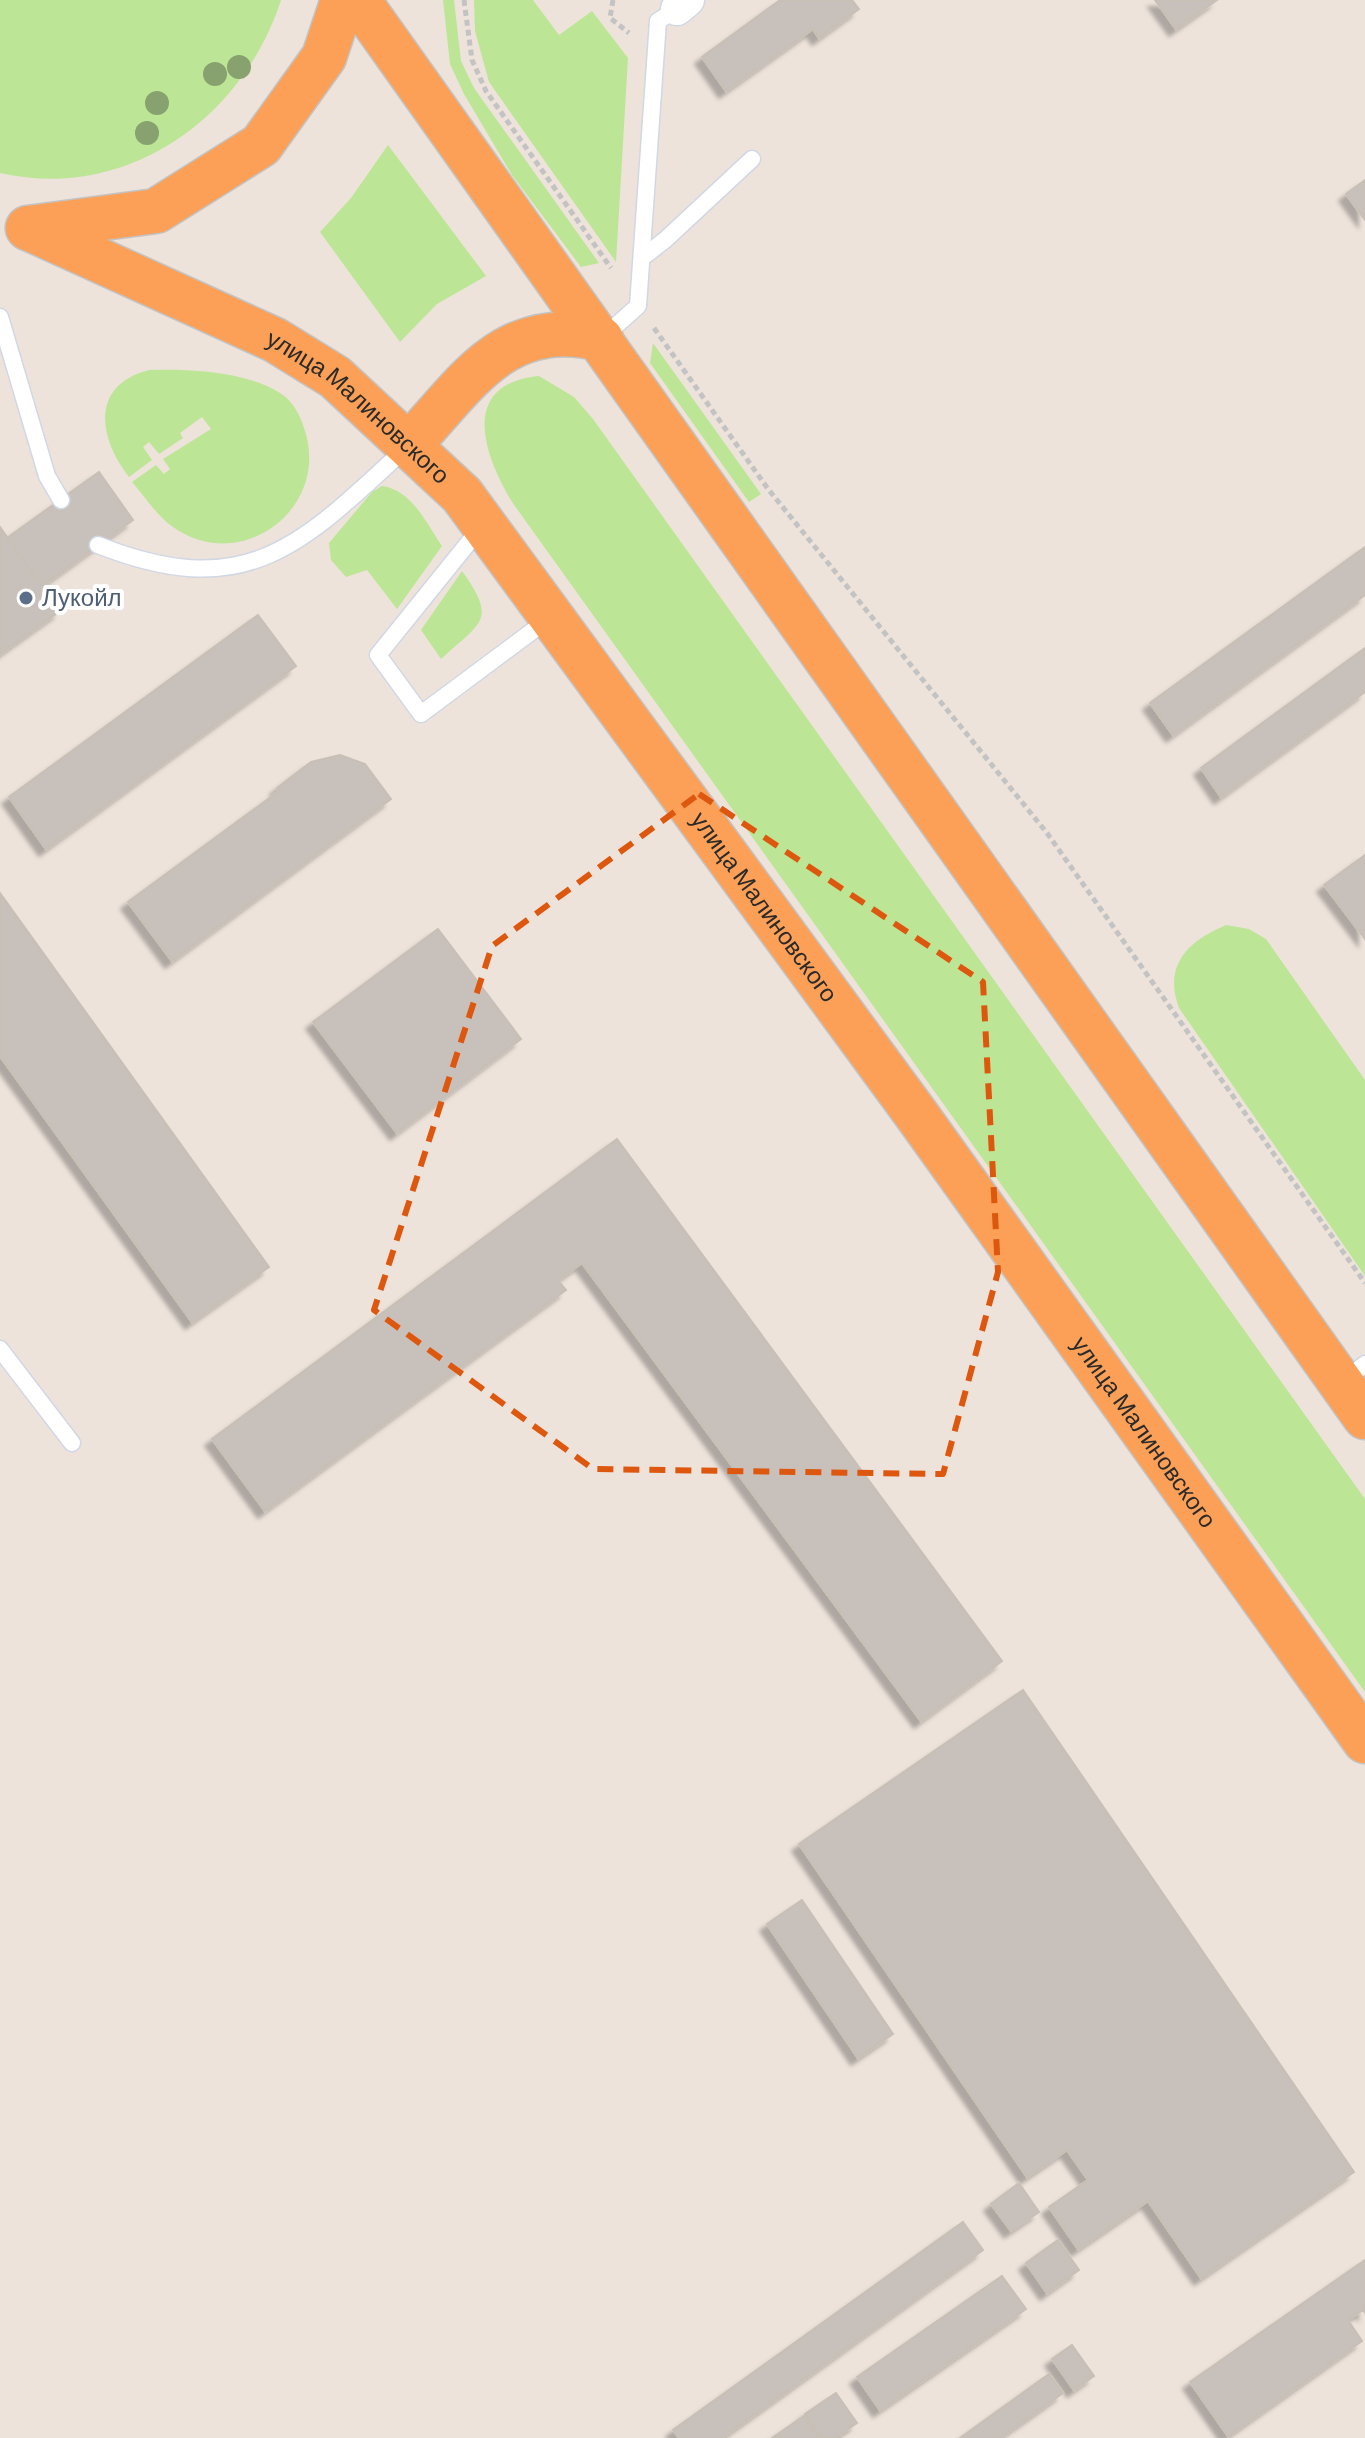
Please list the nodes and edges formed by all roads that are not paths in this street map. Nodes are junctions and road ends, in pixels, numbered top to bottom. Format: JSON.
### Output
{"nodes":[{"id":1,"x":343,"y":0,"type":"edge"},
{"id":2,"x":358,"y":0,"type":"edge"},
{"id":3,"x":682,"y":4,"type":"edge"},
{"id":4,"x":752,"y":159,"type":"dead end"},
{"id":5,"x":14,"y":226,"type":"edge"},
{"id":6,"x":643,"y":257,"type":"junction"},
{"id":7,"x":0,"y":317,"type":"edge"},
{"id":8,"x":601,"y":339,"type":"junction"},
{"id":9,"x":411,"y":443,"type":"junction"},
{"id":10,"x":61,"y":500,"type":"dead end"},
{"id":11,"x":484,"y":524,"type":"junction"},
{"id":12,"x":98,"y":545,"type":"dead end"},
{"id":13,"x":551,"y":617,"type":"junction"},
{"id":14,"x":0,"y":1349,"type":"edge"},
{"id":15,"x":1357,"y":1388,"type":"edge"},
{"id":16,"x":72,"y":1443,"type":"dead end"},
{"id":17,"x":1365,"y":1741,"type":"edge"}],
"edges":[{"from":1,"to":5,"type":"highway"},
{"from":2,"to":8,"type":"highway"},
{"from":3,"to":6,"type":"lane"},
{"from":4,"to":6,"type":"lane"},
{"from":5,"to":9,"type":"highway","name":"улица Малиновского"},
{"from":6,"to":8,"type":"lane"},
{"from":7,"to":10,"type":"lane"},
{"from":8,"to":9,"type":"highway"},
{"from":8,"to":15,"type":"highway"},
{"from":9,"to":11,"type":"highway","name":"улица Малиновского"},
{"from":9,"to":12,"type":"lane"},
{"from":11,"to":13,"type":"highway","name":"улица Малиновского"},
{"from":11,"to":13,"type":"lane"},
{"from":13,"to":17,"type":"highway","name":"улица Малиновского"},
{"from":14,"to":16,"type":"lane"}]}
